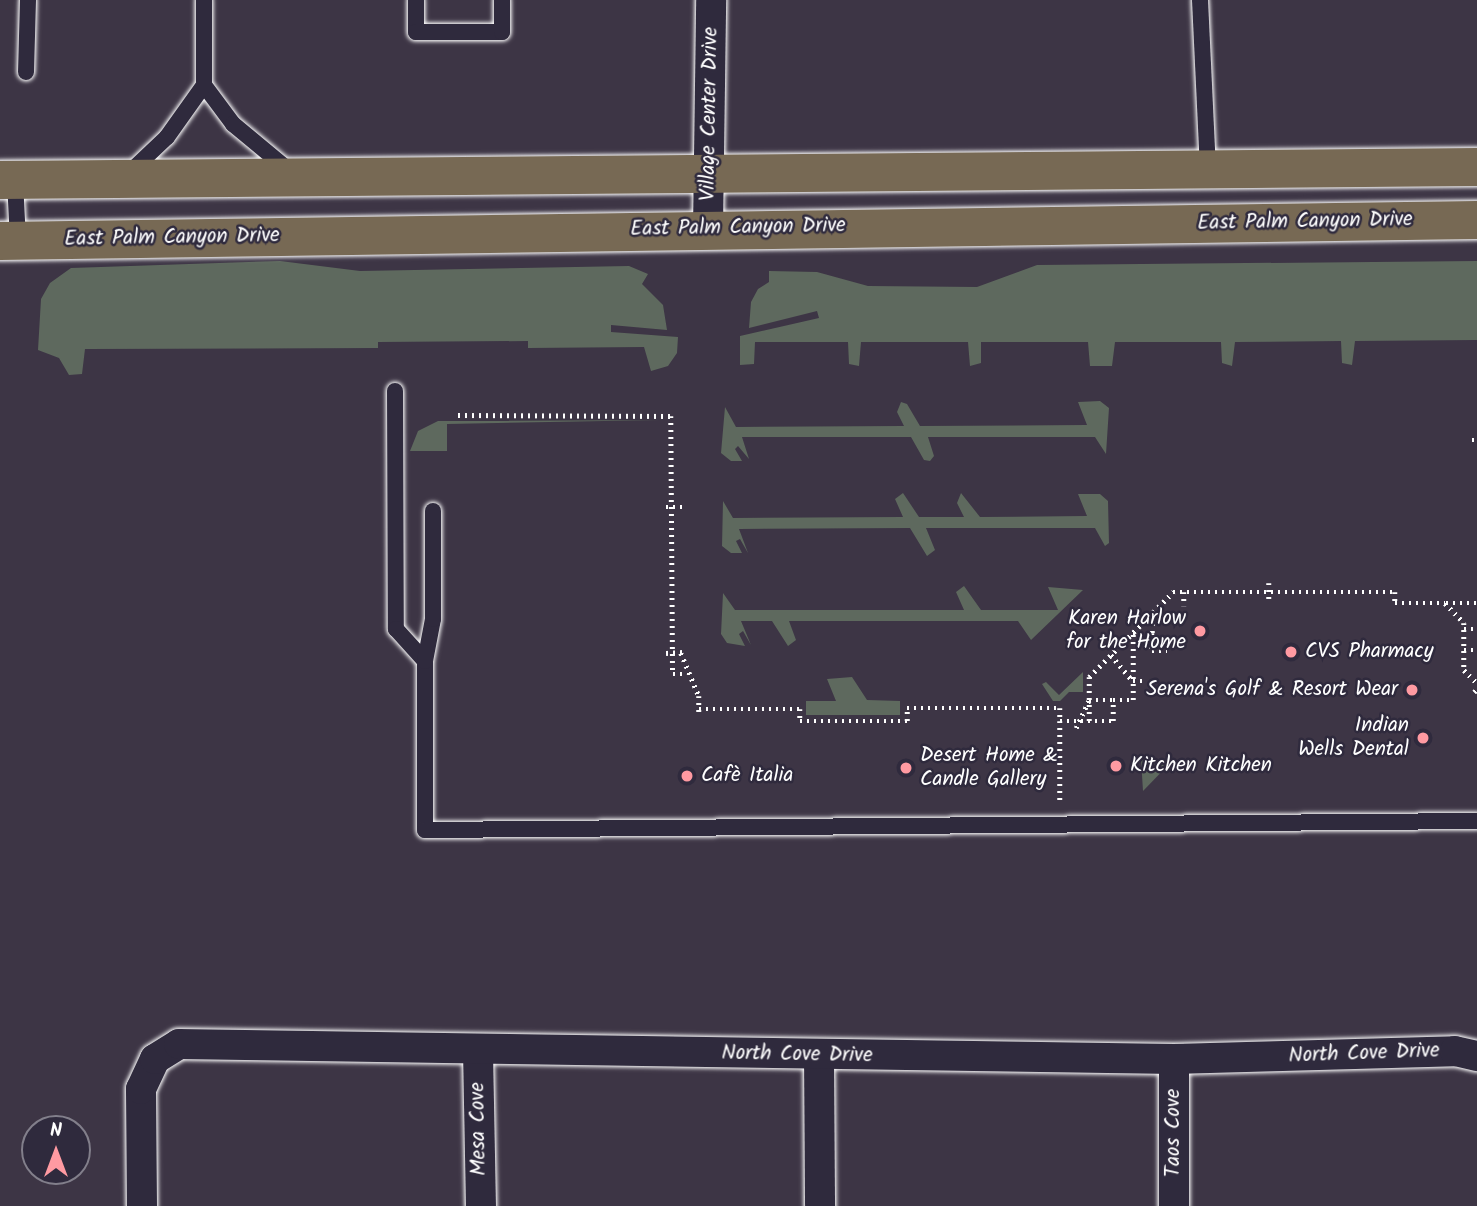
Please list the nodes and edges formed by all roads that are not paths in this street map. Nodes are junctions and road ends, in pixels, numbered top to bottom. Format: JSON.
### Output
{"nodes":[{"id":1,"x":28,"y":0,"type":"edge"},
{"id":2,"x":204,"y":0,"type":"edge"},
{"id":3,"x":415,"y":0,"type":"edge"},
{"id":4,"x":502,"y":0,"type":"edge"},
{"id":5,"x":711,"y":0,"type":"edge"},
{"id":6,"x":1200,"y":0,"type":"edge"},
{"id":7,"x":26,"y":72,"type":"dead end"},
{"id":8,"x":204,"y":85,"type":"junction"},
{"id":9,"x":1477,"y":167,"type":"edge"},
{"id":10,"x":1208,"y":169,"type":"junction"},
{"id":11,"x":709,"y":174,"type":"junction"},
{"id":12,"x":298,"y":177,"type":"junction"},
{"id":13,"x":123,"y":179,"type":"junction"},
{"id":14,"x":8,"y":180,"type":"edge"},
{"id":15,"x":1477,"y":220,"type":"edge"},
{"id":16,"x":708,"y":228,"type":"junction"},
{"id":17,"x":9,"y":241,"type":"edge"},
{"id":18,"x":395,"y":391,"type":"dead end"},
{"id":19,"x":433,"y":510,"type":"dead end"},
{"id":20,"x":425,"y":661,"type":"junction"},
{"id":21,"x":1477,"y":821,"type":"edge"},
{"id":22,"x":478,"y":1051,"type":"junction"},
{"id":23,"x":819,"y":1056,"type":"junction"},
{"id":24,"x":1477,"y":1056,"type":"edge"},
{"id":25,"x":1174,"y":1059,"type":"junction"},
{"id":26,"x":142,"y":1206,"type":"edge"},
{"id":27,"x":481,"y":1206,"type":"edge"},
{"id":28,"x":820,"y":1206,"type":"edge"},
{"id":29,"x":1174,"y":1206,"type":"edge"}],
"edges":[{"from":1,"to":7,"type":"lane"},
{"from":2,"to":8,"type":"lane"},
{"from":3,"to":4,"type":"lane"},
{"from":5,"to":11,"type":"street","name":"Village Center Drive"},
{"from":6,"to":10,"type":"lane"},
{"from":8,"to":12,"type":"lane"},
{"from":8,"to":13,"type":"lane"},
{"from":9,"to":10,"type":"main road"},
{"from":10,"to":11,"type":"main road"},
{"from":11,"to":12,"type":"main road"},
{"from":11,"to":16,"type":"street","name":"Village Center Drive"},
{"from":12,"to":13,"type":"main road"},
{"from":13,"to":14,"type":"main road"},
{"from":14,"to":17,"type":"lane"},
{"from":15,"to":16,"type":"main road","name":"East Palm Canyon Drive"},
{"from":16,"to":17,"type":"main road","name":"East Palm Canyon Drive"},
{"from":18,"to":20,"type":"lane"},
{"from":19,"to":20,"type":"lane"},
{"from":20,"to":21,"type":"lane"},
{"from":22,"to":23,"type":"street","name":"North Cove Drive"},
{"from":22,"to":26,"type":"street","name":"North Cove Drive"},
{"from":22,"to":27,"type":"street","name":"Mesa Cove"},
{"from":23,"to":25,"type":"street","name":"North Cove Drive"},
{"from":23,"to":28,"type":"street"},
{"from":24,"to":25,"type":"street","name":"North Cove Drive"},
{"from":25,"to":29,"type":"street","name":"Taos Cove"}]}
